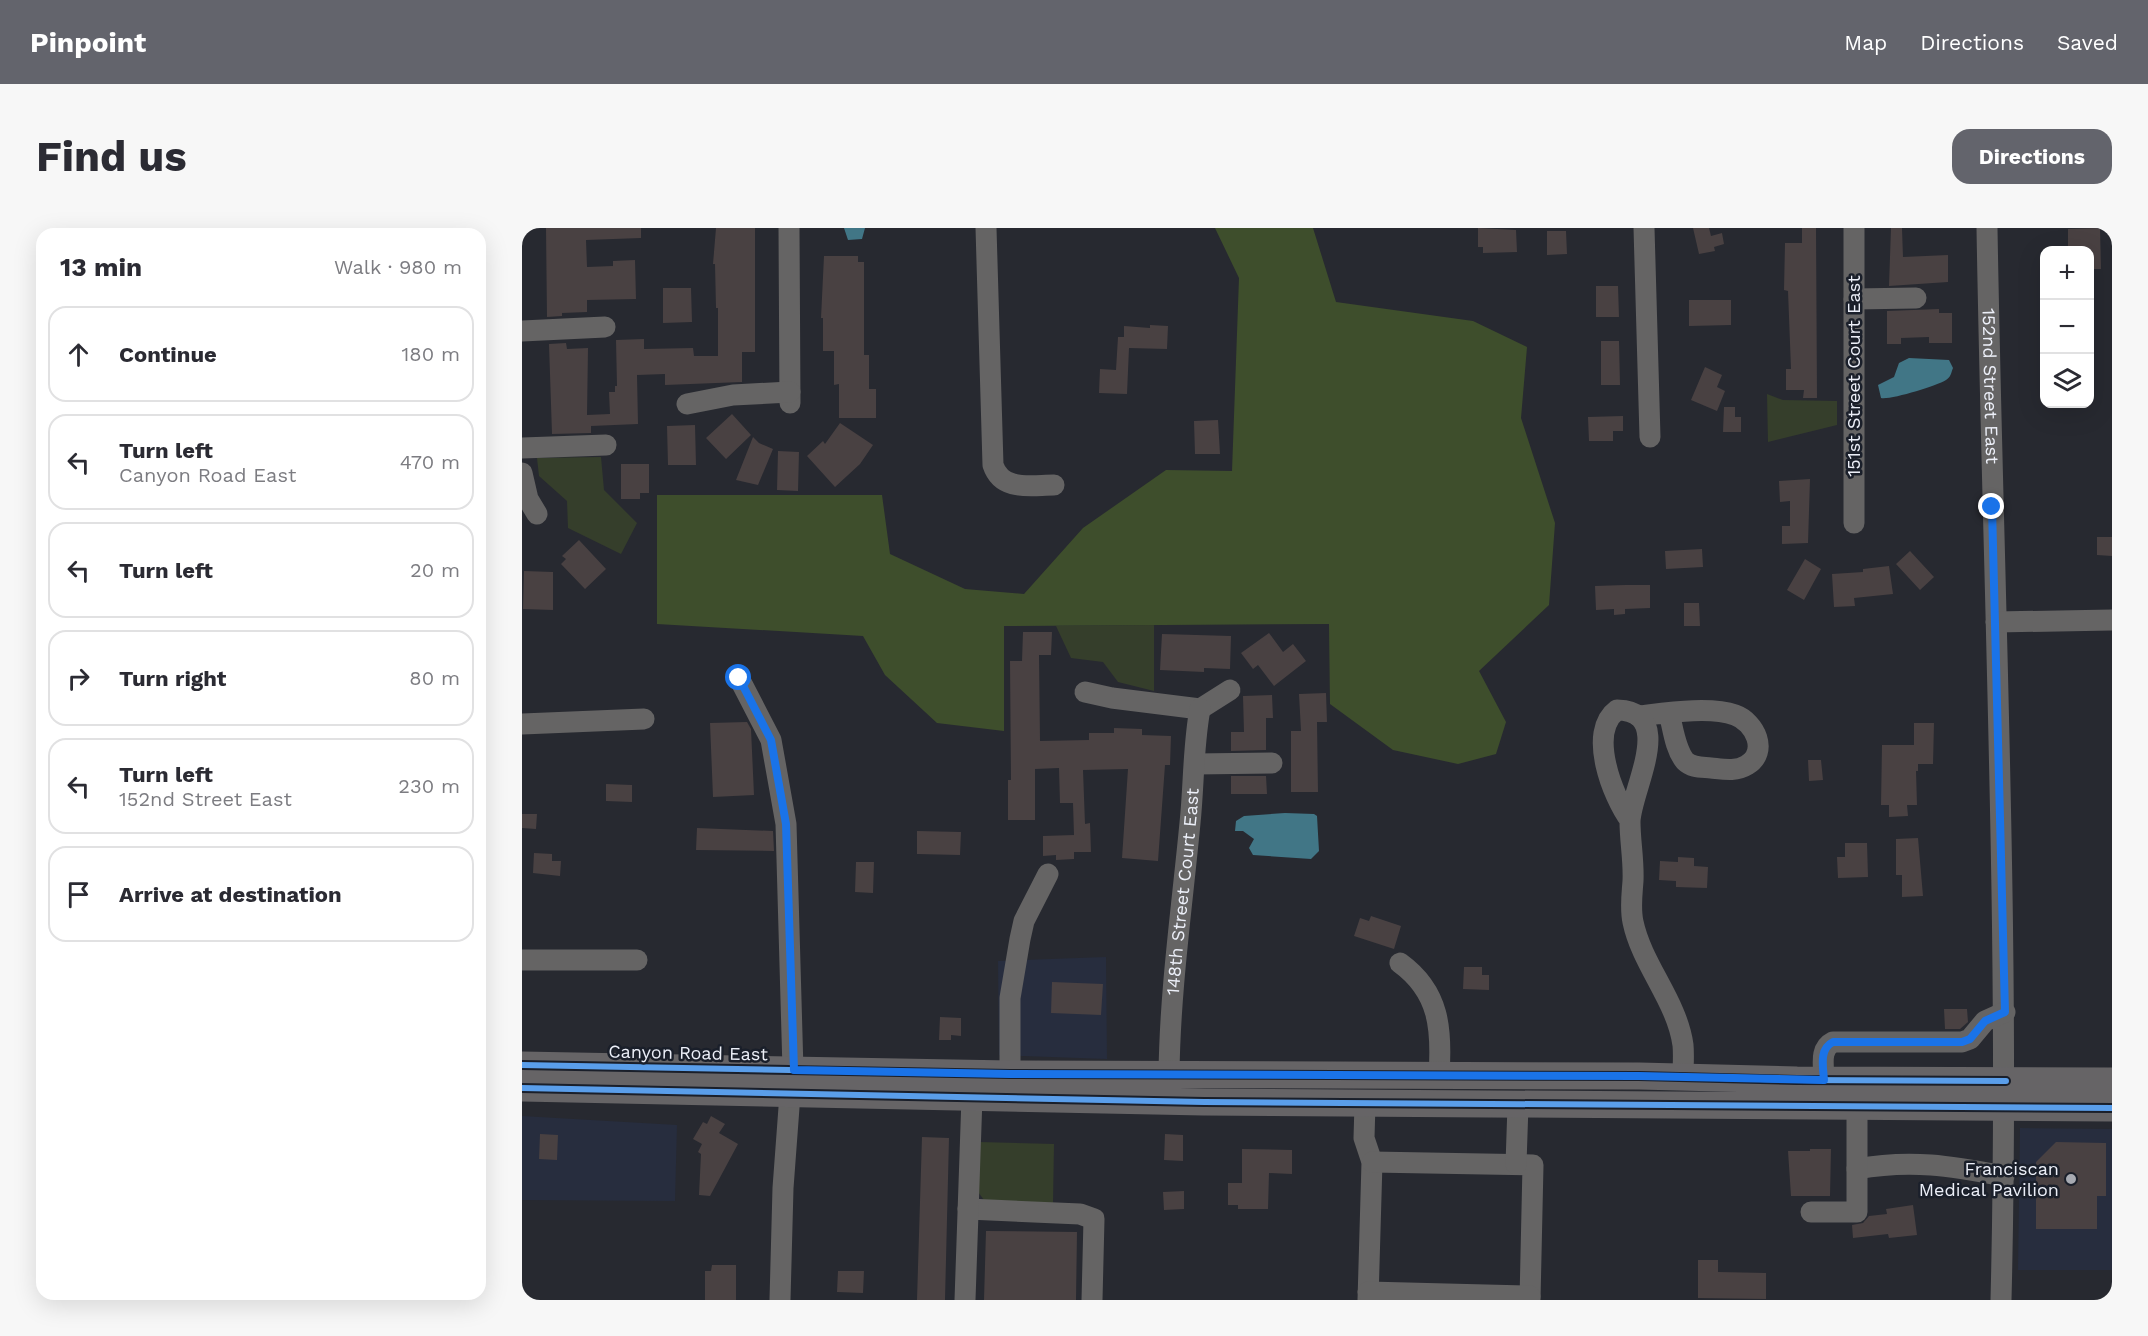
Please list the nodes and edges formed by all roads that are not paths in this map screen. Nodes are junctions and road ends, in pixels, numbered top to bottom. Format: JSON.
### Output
{"nodes":[{"id":1,"x":789,"y":228,"type":"edge"},
{"id":2,"x":986,"y":228,"type":"edge"},
{"id":3,"x":1644,"y":228,"type":"edge"},
{"id":4,"x":1854,"y":228,"type":"edge"},
{"id":5,"x":1987,"y":228,"type":"edge"},
{"id":6,"x":1916,"y":298,"type":"dead end"},
{"id":7,"x":1854,"y":299,"type":"junction"},
{"id":8,"x":605,"y":327,"type":"dead end"},
{"id":9,"x":522,"y":331,"type":"edge"},
{"id":10,"x":687,"y":404,"type":"dead end"},
{"id":11,"x":1650,"y":437,"type":"dead end"},
{"id":12,"x":606,"y":445,"type":"dead end"},
{"id":13,"x":522,"y":448,"type":"edge"},
{"id":14,"x":522,"y":473,"type":"edge"},
{"id":15,"x":1054,"y":485,"type":"dead end"},
{"id":16,"x":537,"y":514,"type":"dead end"},
{"id":17,"x":1854,"y":523,"type":"dead end"},
{"id":18,"x":2112,"y":620,"type":"edge"},
{"id":19,"x":1996,"y":622,"type":"junction"},
{"id":20,"x":739,"y":678,"type":"dead end"},
{"id":21,"x":1230,"y":690,"type":"dead end"},
{"id":22,"x":1085,"y":692,"type":"dead end"},
{"id":23,"x":1200,"y":709,"type":"junction"},
{"id":24,"x":1669,"y":713,"type":"dead end"},
{"id":25,"x":1639,"y":716,"type":"junction"},
{"id":26,"x":644,"y":719,"type":"dead end"},
{"id":27,"x":522,"y":724,"type":"edge"},
{"id":28,"x":1272,"y":763,"type":"dead end"},
{"id":29,"x":1195,"y":764,"type":"junction"},
{"id":30,"x":1630,"y":820,"type":"junction"},
{"id":31,"x":1048,"y":874,"type":"dead end"},
{"id":32,"x":522,"y":960,"type":"edge"},
{"id":33,"x":637,"y":960,"type":"dead end"},
{"id":34,"x":1400,"y":963,"type":"dead end"},
{"id":35,"x":2005,"y":1012,"type":"junction"},
{"id":36,"x":522,"y":1065,"type":"edge"},
{"id":37,"x":1010,"y":1074,"type":"junction"},
{"id":38,"x":1169,"y":1074,"type":"junction"},
{"id":39,"x":1306,"y":1075,"type":"junction"},
{"id":40,"x":1439,"y":1075,"type":"junction"},
{"id":41,"x":1683,"y":1077,"type":"junction"},
{"id":42,"x":1824,"y":1080,"type":"junction"},
{"id":43,"x":2112,"y":1081,"type":"edge"},
{"id":44,"x":792,"y":1082,"type":"junction"},
{"id":45,"x":522,"y":1088,"type":"edge"},
{"id":46,"x":2006,"y":1094,"type":"junction"},
{"id":47,"x":972,"y":1097,"type":"junction"},
{"id":48,"x":1204,"y":1102,"type":"junction"},
{"id":49,"x":1365,"y":1104,"type":"junction"},
{"id":50,"x":1518,"y":1105,"type":"junction"},
{"id":51,"x":1857,"y":1107,"type":"junction"},
{"id":52,"x":2112,"y":1108,"type":"edge"},
{"id":53,"x":1372,"y":1162,"type":"junction"},
{"id":54,"x":1516,"y":1164,"type":"junction"},
{"id":55,"x":1857,"y":1169,"type":"junction"},
{"id":56,"x":2004,"y":1176,"type":"junction"},
{"id":57,"x":968,"y":1209,"type":"junction"},
{"id":58,"x":1811,"y":1212,"type":"dead end"},
{"id":59,"x":1368,"y":1296,"type":"edge"},
{"id":60,"x":1530,"y":1298,"type":"edge"},
{"id":61,"x":780,"y":1300,"type":"edge"},
{"id":62,"x":965,"y":1300,"type":"edge"},
{"id":63,"x":1092,"y":1300,"type":"edge"},
{"id":64,"x":2001,"y":1300,"type":"edge"}],
"edges":[{"from":1,"to":10,"type":"street"},
{"from":2,"to":15,"type":"street"},
{"from":3,"to":11,"type":"street"},
{"from":4,"to":7,"type":"street","name":"151st Street Court East"},
{"from":5,"to":19,"type":"street","name":"152nd Street East"},
{"from":6,"to":7,"type":"street"},
{"from":7,"to":17,"type":"street","name":"151st Street Court East"},
{"from":8,"to":9,"type":"street"},
{"from":12,"to":13,"type":"street"},
{"from":14,"to":16,"type":"street"},
{"from":18,"to":19,"type":"street"},
{"from":19,"to":35,"type":"street","name":"152nd Street East"},
{"from":20,"to":44,"type":"street"},
{"from":21,"to":23,"type":"street"},
{"from":22,"to":23,"type":"street"},
{"from":23,"to":29,"type":"street","name":"148th Street Court East"},
{"from":24,"to":25,"type":"street"},
{"from":25,"to":30,"type":"street"},
{"from":25,"to":30,"type":"street"},
{"from":26,"to":27,"type":"street"},
{"from":28,"to":29,"type":"street"},
{"from":29,"to":38,"type":"street","name":"148th Street Court East"},
{"from":30,"to":41,"type":"street"},
{"from":31,"to":37,"type":"street"},
{"from":32,"to":33,"type":"street"},
{"from":34,"to":40,"type":"street"},
{"from":35,"to":42,"type":"street"},
{"from":35,"to":46,"type":"street","name":"152nd Street East"},
{"from":36,"to":44,"type":"main road","name":"Canyon Road East"},
{"from":37,"to":38,"type":"main road","name":"Canyon Road East"},
{"from":37,"to":44,"type":"main road","name":"Canyon Road East"},
{"from":38,"to":39,"type":"main road","name":"Canyon Road East"},
{"from":39,"to":40,"type":"main road","name":"Canyon Road East"},
{"from":39,"to":48,"type":"main road"},
{"from":40,"to":41,"type":"main road","name":"Canyon Road East"},
{"from":41,"to":42,"type":"main road","name":"Canyon Road East"},
{"from":42,"to":46,"type":"main road","name":"Canyon Road East"},
{"from":43,"to":46,"type":"main road","name":"Canyon Road East"},
{"from":44,"to":45,"type":"main road","name":"Canyon Road East"},
{"from":44,"to":47,"type":"main road","name":"Canyon Road East"},
{"from":44,"to":61,"type":"street"},
{"from":46,"to":51,"type":"main road","name":"Canyon Road East"},
{"from":46,"to":52,"type":"main road","name":"Canyon Road East"},
{"from":46,"to":56,"type":"street","name":"152nd Street East"},
{"from":47,"to":48,"type":"main road","name":"Canyon Road East"},
{"from":47,"to":57,"type":"street"},
{"from":48,"to":49,"type":"main road","name":"Canyon Road East"},
{"from":49,"to":50,"type":"main road","name":"Canyon Road East"},
{"from":49,"to":53,"type":"street"},
{"from":50,"to":51,"type":"main road","name":"Canyon Road East"},
{"from":50,"to":54,"type":"street"},
{"from":51,"to":55,"type":"street"},
{"from":53,"to":54,"type":"street"},
{"from":53,"to":59,"type":"street"},
{"from":54,"to":60,"type":"street"},
{"from":55,"to":56,"type":"street"},
{"from":55,"to":58,"type":"street"},
{"from":56,"to":64,"type":"street","name":"152nd Street East"},
{"from":57,"to":62,"type":"street"},
{"from":57,"to":63,"type":"street"},
{"from":59,"to":60,"type":"street"}]}
